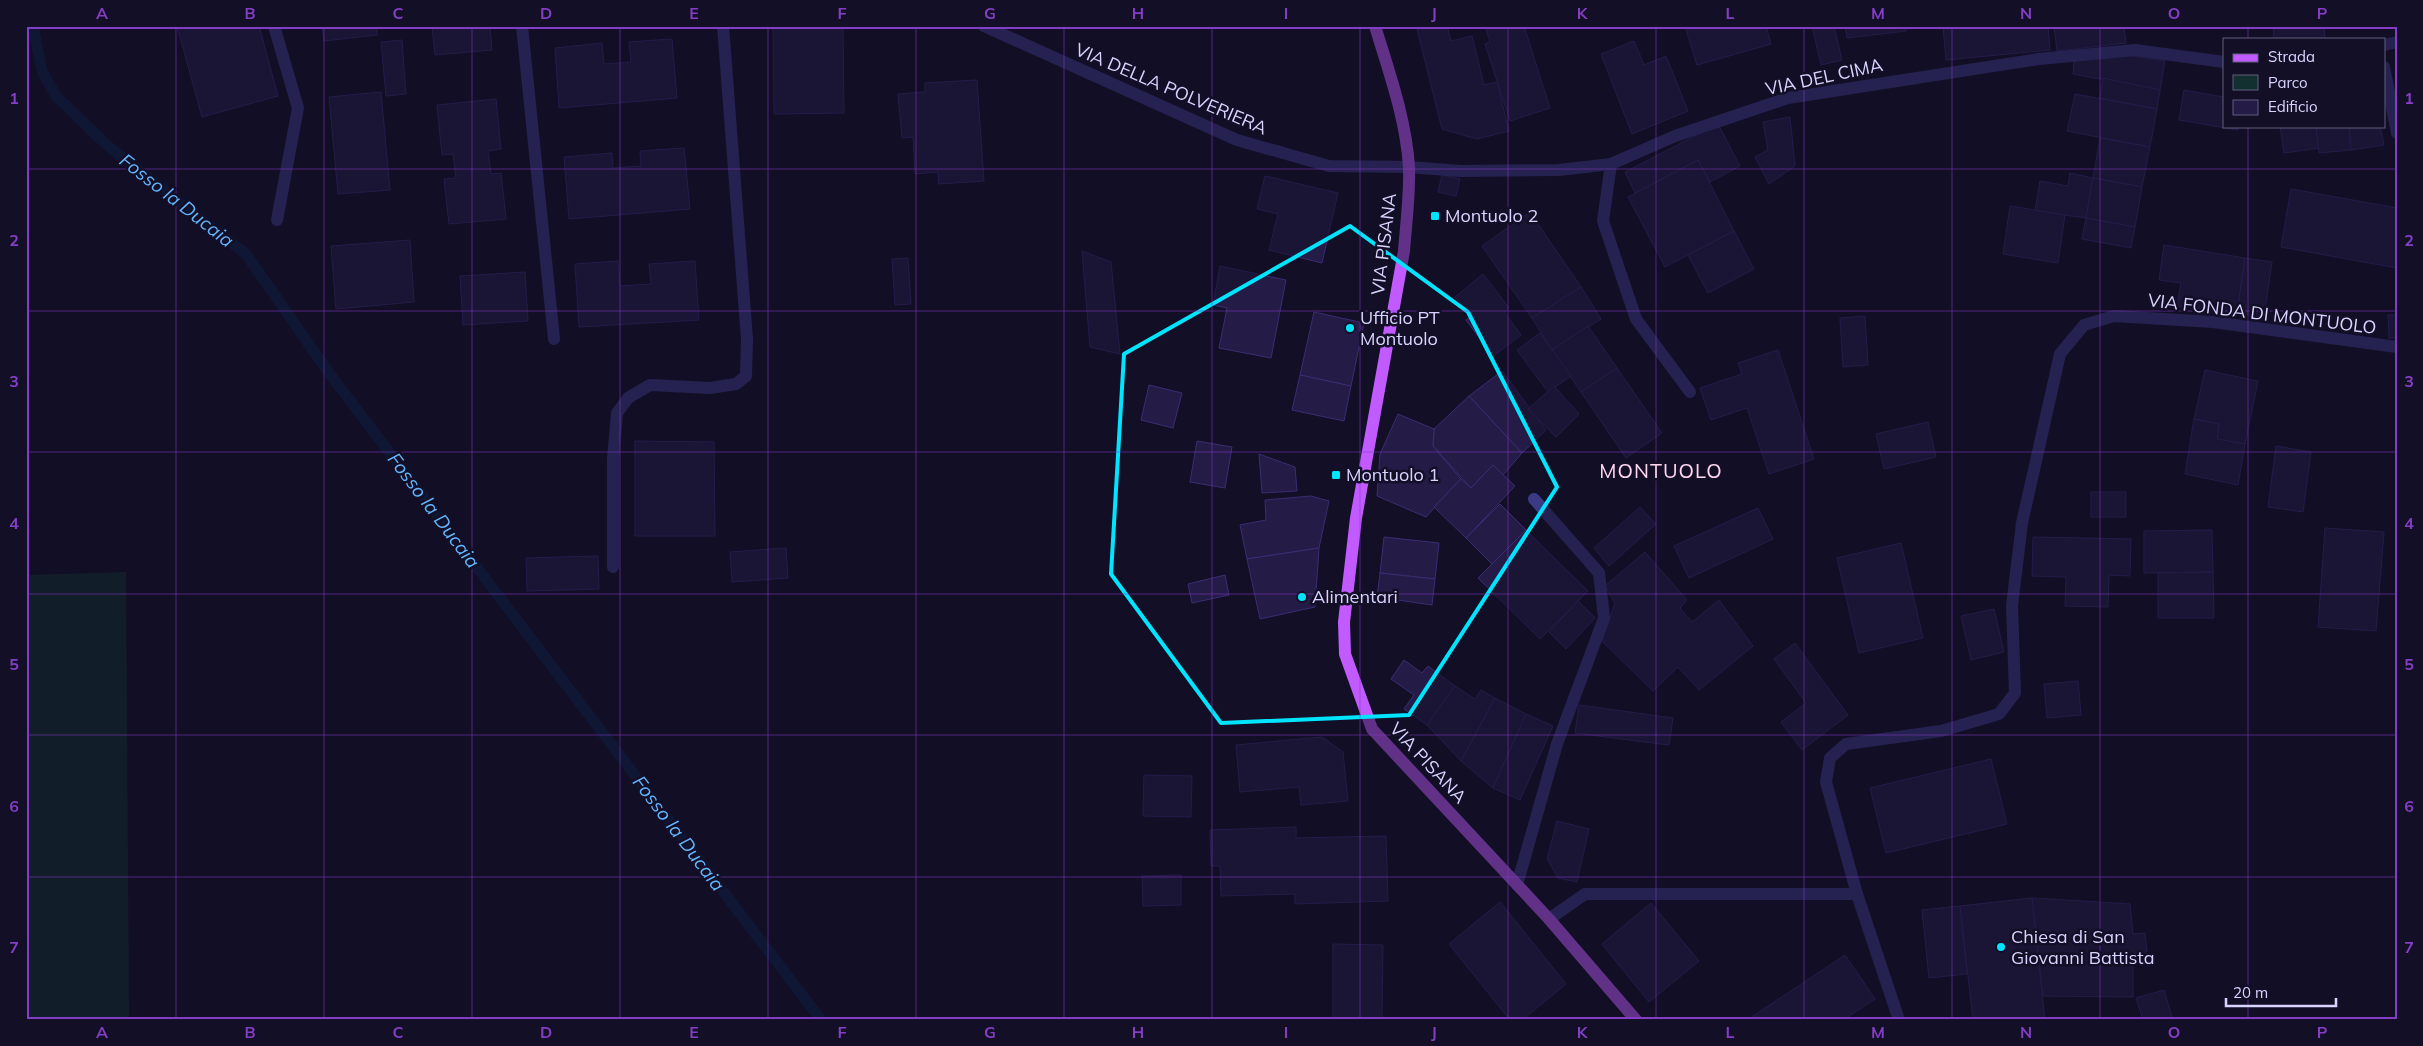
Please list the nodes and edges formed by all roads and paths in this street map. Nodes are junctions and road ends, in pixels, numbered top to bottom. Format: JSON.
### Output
{"nodes":[{"id":1,"x":274,"y":26,"type":"edge"},
{"id":2,"x":522,"y":26,"type":"edge"},
{"id":3,"x":723,"y":26,"type":"edge"},
{"id":4,"x":984,"y":26,"type":"edge"},
{"id":5,"x":1375,"y":26,"type":"edge"},
{"id":6,"x":2223,"y":62,"type":"edge"},
{"id":7,"x":2386,"y":77,"type":"edge"},
{"id":8,"x":2397,"y":133,"type":"edge"},
{"id":9,"x":1611,"y":164,"type":"junction"},
{"id":10,"x":1409,"y":167,"type":"junction"},
{"id":11,"x":277,"y":220,"type":"dead end"},
{"id":12,"x":554,"y":339,"type":"dead end"},
{"id":13,"x":2397,"y":347,"type":"edge"},
{"id":14,"x":1690,"y":392,"type":"dead end"},
{"id":15,"x":1534,"y":499,"type":"dead end"},
{"id":16,"x":613,"y":567,"type":"dead end"},
{"id":17,"x":1517,"y":885,"type":"junction"},
{"id":18,"x":1857,"y":894,"type":"junction"},
{"id":19,"x":1548,"y":920,"type":"junction"},
{"id":20,"x":1636,"y":1020,"type":"edge"},
{"id":21,"x":1899,"y":1020,"type":"edge"}],
"edges":[{"from":1,"to":11,"type":"street"},
{"from":2,"to":12,"type":"street"},
{"from":3,"to":16,"type":"street"},
{"from":4,"to":10,"type":"street","name":"VIA DELLA POLVERIERA"},
{"from":5,"to":10,"type":"main road","name":"VIA PISANA"},
{"from":6,"to":9,"type":"street","name":"VIA DEL CIMA"},
{"from":7,"to":8,"type":"street"},
{"from":9,"to":10,"type":"street","name":"VIA DEL CIMA"},
{"from":9,"to":14,"type":"street"},
{"from":10,"to":17,"type":"main road","name":"VIA PISANA"},
{"from":13,"to":18,"type":"street","name":"VIA FONDA DI MONTUOLO"},
{"from":15,"to":17,"type":"street"},
{"from":17,"to":19,"type":"main road","name":"VIA PISANA"},
{"from":18,"to":19,"type":"street"},
{"from":18,"to":21,"type":"street","name":"VIA FONDA DI MONTUOLO"},
{"from":19,"to":20,"type":"main road","name":"VIA PISANA"}]}
